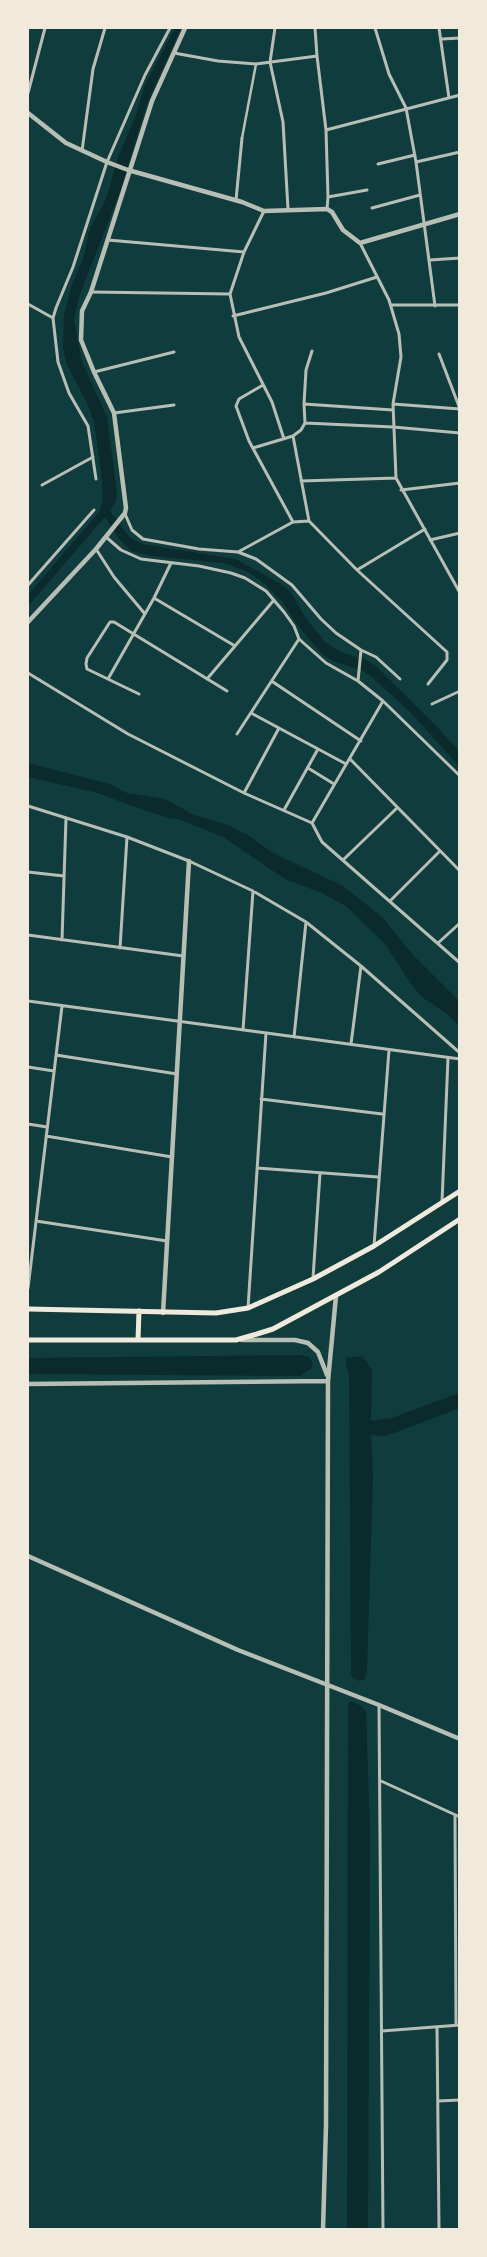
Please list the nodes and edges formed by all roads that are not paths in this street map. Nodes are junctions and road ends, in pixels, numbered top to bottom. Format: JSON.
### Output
{"nodes":[{"id":1,"x":46,"y":28,"type":"edge"},
{"id":2,"x":105,"y":28,"type":"edge"},
{"id":3,"x":170,"y":28,"type":"edge"},
{"id":4,"x":185,"y":28,"type":"edge"},
{"id":5,"x":275,"y":28,"type":"edge"},
{"id":6,"x":315,"y":28,"type":"edge"},
{"id":7,"x":375,"y":28,"type":"edge"},
{"id":8,"x":439,"y":28,"type":"edge"},
{"id":9,"x":460,"y":38,"type":"edge"},
{"id":10,"x":442,"y":39,"type":"junction"},
{"id":11,"x":174,"y":53,"type":"junction"},
{"id":12,"x":317,"y":56,"type":"junction"},
{"id":13,"x":270,"y":62,"type":"junction"},
{"id":14,"x":256,"y":64,"type":"junction"},
{"id":15,"x":28,"y":93,"type":"edge"},
{"id":16,"x":460,"y":96,"type":"edge"},
{"id":17,"x":449,"y":98,"type":"junction"},
{"id":18,"x":406,"y":108,"type":"junction"},
{"id":19,"x":28,"y":113,"type":"edge"},
{"id":20,"x":326,"y":130,"type":"junction"},
{"id":21,"x":242,"y":138,"type":"joint"},
{"id":22,"x":82,"y":152,"type":"junction"},
{"id":23,"x":460,"y":152,"type":"edge"},
{"id":24,"x":415,"y":155,"type":"junction"},
{"id":25,"x":416,"y":162,"type":"junction"},
{"id":26,"x":108,"y":163,"type":"junction"},
{"id":27,"x":378,"y":164,"type":"dead end"},
{"id":28,"x":130,"y":170,"type":"junction"},
{"id":29,"x":367,"y":190,"type":"dead end"},
{"id":30,"x":420,"y":195,"type":"junction"},
{"id":31,"x":328,"y":196,"type":"junction"},
{"id":32,"x":236,"y":200,"type":"junction"},
{"id":33,"x":372,"y":208,"type":"dead end"},
{"id":34,"x":288,"y":209,"type":"junction"},
{"id":35,"x":327,"y":210,"type":"junction"},
{"id":36,"x":264,"y":211,"type":"junction"},
{"id":37,"x":460,"y":214,"type":"edge"},
{"id":38,"x":423,"y":224,"type":"junction"},
{"id":39,"x":107,"y":240,"type":"junction"},
{"id":40,"x":360,"y":243,"type":"junction"},
{"id":41,"x":244,"y":252,"type":"junction"},
{"id":42,"x":460,"y":258,"type":"edge"},
{"id":43,"x":430,"y":260,"type":"junction"},
{"id":44,"x":377,"y":277,"type":"junction"},
{"id":45,"x":91,"y":292,"type":"junction"},
{"id":46,"x":230,"y":294,"type":"junction"},
{"id":47,"x":28,"y":304,"type":"edge"},
{"id":48,"x":460,"y":304,"type":"edge"},
{"id":49,"x":391,"y":305,"type":"junction"},
{"id":50,"x":435,"y":306,"type":"junction"},
{"id":51,"x":233,"y":316,"type":"junction"},
{"id":52,"x":53,"y":318,"type":"junction"},
{"id":53,"x":174,"y":352,"type":"dead end"},
{"id":54,"x":312,"y":352,"type":"dead end"},
{"id":55,"x":438,"y":354,"type":"dead end"},
{"id":56,"x":94,"y":372,"type":"junction"},
{"id":57,"x":262,"y":385,"type":"junction"},
{"id":58,"x":304,"y":404,"type":"junction"},
{"id":59,"x":393,"y":404,"type":"junction"},
{"id":60,"x":174,"y":405,"type":"dead end"},
{"id":61,"x":393,"y":410,"type":"junction"},
{"id":62,"x":114,"y":413,"type":"junction"},
{"id":63,"x":305,"y":423,"type":"junction"},
{"id":64,"x":393,"y":427,"type":"junction"},
{"id":65,"x":460,"y":433,"type":"edge"},
{"id":66,"x":293,"y":436,"type":"junction"},
{"id":67,"x":284,"y":439,"type":"junction"},
{"id":68,"x":253,"y":448,"type":"junction"},
{"id":69,"x":93,"y":457,"type":"junction"},
{"id":70,"x":396,"y":478,"type":"junction"},
{"id":71,"x":96,"y":479,"type":"dead end"},
{"id":72,"x":301,"y":481,"type":"junction"},
{"id":73,"x":460,"y":483,"type":"edge"},
{"id":74,"x":42,"y":485,"type":"dead end"},
{"id":75,"x":401,"y":490,"type":"junction"},
{"id":76,"x":94,"y":510,"type":"dead end"},
{"id":77,"x":124,"y":513,"type":"junction"},
{"id":78,"x":309,"y":521,"type":"junction"},
{"id":79,"x":294,"y":522,"type":"junction"},
{"id":80,"x":425,"y":529,"type":"junction"},
{"id":81,"x":460,"y":533,"type":"edge"},
{"id":82,"x":106,"y":537,"type":"junction"},
{"id":83,"x":430,"y":540,"type":"junction"},
{"id":84,"x":96,"y":549,"type":"junction"},
{"id":85,"x":238,"y":552,"type":"junction"},
{"id":86,"x":171,"y":563,"type":"junction"},
{"id":87,"x":357,"y":570,"type":"junction"},
{"id":88,"x":28,"y":585,"type":"edge"},
{"id":89,"x":460,"y":593,"type":"edge"},
{"id":90,"x":154,"y":598,"type":"junction"},
{"id":91,"x":274,"y":600,"type":"junction"},
{"id":92,"x":145,"y":614,"type":"junction"},
{"id":93,"x":28,"y":622,"type":"edge"},
{"id":94,"x":134,"y":634,"type":"junction"},
{"id":95,"x":299,"y":640,"type":"junction"},
{"id":96,"x":235,"y":646,"type":"junction"},
{"id":97,"x":361,"y":650,"type":"junction"},
{"id":98,"x":28,"y":673,"type":"edge"},
{"id":99,"x":108,"y":679,"type":"junction"},
{"id":100,"x":207,"y":679,"type":"junction"},
{"id":101,"x":400,"y":679,"type":"dead end"},
{"id":102,"x":358,"y":681,"type":"junction"},
{"id":103,"x":273,"y":682,"type":"junction"},
{"id":104,"x":428,"y":684,"type":"dead end"},
{"id":105,"x":460,"y":691,"type":"edge"},
{"id":106,"x":227,"y":692,"type":"dead end"},
{"id":107,"x":139,"y":694,"type":"dead end"},
{"id":108,"x":383,"y":701,"type":"junction"},
{"id":109,"x":432,"y":704,"type":"dead end"},
{"id":110,"x":251,"y":713,"type":"junction"},
{"id":111,"x":279,"y":728,"type":"junction"},
{"id":112,"x":237,"y":734,"type":"dead end"},
{"id":113,"x":360,"y":741,"type":"junction"},
{"id":114,"x":318,"y":749,"type":"junction"},
{"id":115,"x":350,"y":759,"type":"junction"},
{"id":116,"x":346,"y":764,"type":"junction"},
{"id":117,"x":308,"y":768,"type":"junction"},
{"id":118,"x":460,"y":776,"type":"edge"},
{"id":119,"x":334,"y":784,"type":"junction"},
{"id":120,"x":244,"y":793,"type":"junction"},
{"id":121,"x":28,"y":806,"type":"edge"},
{"id":122,"x":397,"y":808,"type":"junction"},
{"id":123,"x":284,"y":810,"type":"junction"},
{"id":124,"x":66,"y":818,"type":"junction"},
{"id":125,"x":312,"y":822,"type":"junction"},
{"id":126,"x":127,"y":837,"type":"junction"},
{"id":127,"x":440,"y":851,"type":"junction"},
{"id":128,"x":343,"y":860,"type":"junction"},
{"id":129,"x":189,"y":861,"type":"junction"},
{"id":130,"x":460,"y":871,"type":"edge"},
{"id":131,"x":28,"y":872,"type":"edge"},
{"id":132,"x":64,"y":876,"type":"junction"},
{"id":133,"x":253,"y":891,"type":"junction"},
{"id":134,"x":390,"y":901,"type":"junction"},
{"id":135,"x":306,"y":922,"type":"junction"},
{"id":136,"x":460,"y":923,"type":"edge"},
{"id":137,"x":28,"y":935,"type":"edge"},
{"id":138,"x":62,"y":940,"type":"junction"},
{"id":139,"x":438,"y":943,"type":"junction"},
{"id":140,"x":120,"y":948,"type":"junction"},
{"id":141,"x":184,"y":956,"type":"junction"},
{"id":142,"x":460,"y":963,"type":"edge"},
{"id":143,"x":361,"y":966,"type":"junction"},
{"id":144,"x":28,"y":1001,"type":"edge"},
{"id":145,"x":62,"y":1006,"type":"junction"},
{"id":146,"x":180,"y":1021,"type":"junction"},
{"id":147,"x":243,"y":1030,"type":"junction"},
{"id":148,"x":266,"y":1033,"type":"junction"},
{"id":149,"x":294,"y":1037,"type":"junction"},
{"id":150,"x":351,"y":1044,"type":"junction"},
{"id":151,"x":389,"y":1050,"type":"junction"},
{"id":152,"x":460,"y":1052,"type":"edge"},
{"id":153,"x":56,"y":1055,"type":"junction"},
{"id":154,"x":448,"y":1058,"type":"junction"},
{"id":155,"x":460,"y":1059,"type":"edge"},
{"id":156,"x":28,"y":1067,"type":"edge"},
{"id":157,"x":54,"y":1071,"type":"junction"},
{"id":158,"x":177,"y":1074,"type":"junction"},
{"id":159,"x":261,"y":1099,"type":"junction"},
{"id":160,"x":382,"y":1114,"type":"junction"},
{"id":161,"x":28,"y":1124,"type":"edge"},
{"id":162,"x":47,"y":1127,"type":"junction"},
{"id":163,"x":46,"y":1136,"type":"junction"},
{"id":164,"x":172,"y":1157,"type":"junction"},
{"id":165,"x":256,"y":1168,"type":"junction"},
{"id":166,"x":320,"y":1173,"type":"junction"},
{"id":167,"x":378,"y":1178,"type":"junction"},
{"id":168,"x":460,"y":1191,"type":"edge"},
{"id":169,"x":442,"y":1202,"type":"junction"},
{"id":170,"x":460,"y":1219,"type":"edge"},
{"id":171,"x":36,"y":1222,"type":"junction"},
{"id":172,"x":28,"y":1237,"type":"edge"},
{"id":173,"x":34,"y":1238,"type":"junction"},
{"id":174,"x":167,"y":1241,"type":"junction"},
{"id":175,"x":374,"y":1246,"type":"junction"},
{"id":176,"x":313,"y":1279,"type":"junction"},
{"id":177,"x":28,"y":1288,"type":"edge"},
{"id":178,"x":336,"y":1296,"type":"junction"},
{"id":179,"x":248,"y":1308,"type":"junction"},
{"id":180,"x":28,"y":1309,"type":"edge"},
{"id":181,"x":139,"y":1311,"type":"junction"},
{"id":182,"x":163,"y":1313,"type":"junction"},
{"id":183,"x":28,"y":1340,"type":"edge"},
{"id":184,"x":138,"y":1340,"type":"junction"},
{"id":185,"x":236,"y":1340,"type":"junction"},
{"id":186,"x":328,"y":1381,"type":"junction"},
{"id":187,"x":28,"y":1384,"type":"edge"},
{"id":188,"x":28,"y":1556,"type":"edge"},
{"id":189,"x":326,"y":1684,"type":"junction"},
{"id":190,"x":379,"y":1704,"type":"junction"},
{"id":191,"x":460,"y":1739,"type":"edge"},
{"id":192,"x":381,"y":1781,"type":"junction"},
{"id":193,"x":457,"y":1816,"type":"edge"},
{"id":194,"x":458,"y":2025,"type":"edge"},
{"id":195,"x":437,"y":2027,"type":"junction"},
{"id":196,"x":382,"y":2031,"type":"junction"},
{"id":197,"x":460,"y":2100,"type":"edge"},
{"id":198,"x":438,"y":2101,"type":"junction"},
{"id":199,"x":323,"y":2230,"type":"edge"},
{"id":200,"x":383,"y":2230,"type":"edge"},
{"id":201,"x":439,"y":2230,"type":"edge"}],
"edges":[{"from":1,"to":15,"type":"street"},
{"from":2,"to":22,"type":"street"},
{"from":3,"to":26,"type":"street"},
{"from":4,"to":11,"type":"street"},
{"from":5,"to":13,"type":"street"},
{"from":6,"to":12,"type":"street"},
{"from":7,"to":18,"type":"street"},
{"from":8,"to":10,"type":"street"},
{"from":9,"to":10,"type":"street"},
{"from":10,"to":17,"type":"street"},
{"from":11,"to":14,"type":"street"},
{"from":11,"to":28,"type":"street"},
{"from":12,"to":13,"type":"street"},
{"from":12,"to":20,"type":"street"},
{"from":13,"to":14,"type":"street"},
{"from":13,"to":34,"type":"street"},
{"from":14,"to":21,"type":"street"},
{"from":16,"to":17,"type":"street"},
{"from":17,"to":18,"type":"street"},
{"from":18,"to":20,"type":"street"},
{"from":18,"to":24,"type":"street"},
{"from":19,"to":22,"type":"street"},
{"from":20,"to":31,"type":"street"},
{"from":21,"to":32,"type":"street"},
{"from":22,"to":26,"type":"street"},
{"from":23,"to":25,"type":"street"},
{"from":24,"to":25,"type":"street"},
{"from":24,"to":27,"type":"street"},
{"from":25,"to":30,"type":"street"},
{"from":26,"to":28,"type":"street"},
{"from":26,"to":52,"type":"street"},
{"from":28,"to":32,"type":"street"},
{"from":28,"to":39,"type":"street"},
{"from":29,"to":31,"type":"street"},
{"from":30,"to":33,"type":"street"},
{"from":30,"to":38,"type":"street"},
{"from":31,"to":35,"type":"street"},
{"from":32,"to":36,"type":"street"},
{"from":34,"to":35,"type":"street"},
{"from":34,"to":36,"type":"street"},
{"from":35,"to":40,"type":"street"},
{"from":36,"to":41,"type":"street"},
{"from":37,"to":38,"type":"street"},
{"from":38,"to":40,"type":"street"},
{"from":38,"to":43,"type":"street"},
{"from":39,"to":41,"type":"street"},
{"from":39,"to":45,"type":"street"},
{"from":40,"to":44,"type":"street"},
{"from":41,"to":46,"type":"street"},
{"from":42,"to":43,"type":"street"},
{"from":43,"to":50,"type":"street"},
{"from":44,"to":49,"type":"street"},
{"from":44,"to":51,"type":"street"},
{"from":45,"to":46,"type":"street"},
{"from":45,"to":56,"type":"street"},
{"from":46,"to":51,"type":"street"},
{"from":47,"to":52,"type":"street"},
{"from":48,"to":50,"type":"street"},
{"from":49,"to":50,"type":"street"},
{"from":49,"to":59,"type":"street"},
{"from":51,"to":57,"type":"street"},
{"from":52,"to":69,"type":"street"},
{"from":53,"to":56,"type":"street"},
{"from":54,"to":58,"type":"street"},
{"from":55,"to":59,"type":"street"},
{"from":56,"to":62,"type":"street"},
{"from":57,"to":67,"type":"street"},
{"from":57,"to":68,"type":"street"},
{"from":58,"to":61,"type":"street"},
{"from":58,"to":63,"type":"street"},
{"from":59,"to":61,"type":"street"},
{"from":60,"to":62,"type":"street"},
{"from":61,"to":64,"type":"street"},
{"from":62,"to":77,"type":"street"},
{"from":63,"to":64,"type":"street"},
{"from":63,"to":66,"type":"street"},
{"from":64,"to":65,"type":"street"},
{"from":64,"to":70,"type":"street"},
{"from":66,"to":67,"type":"street"},
{"from":66,"to":72,"type":"street"},
{"from":67,"to":68,"type":"street"},
{"from":68,"to":79,"type":"street"},
{"from":69,"to":71,"type":"street"},
{"from":69,"to":74,"type":"street"},
{"from":70,"to":72,"type":"street"},
{"from":70,"to":75,"type":"street"},
{"from":72,"to":78,"type":"street"},
{"from":73,"to":75,"type":"street"},
{"from":75,"to":80,"type":"street"},
{"from":76,"to":88,"type":"street"},
{"from":77,"to":82,"type":"street"},
{"from":77,"to":85,"type":"street"},
{"from":78,"to":79,"type":"street"},
{"from":78,"to":87,"type":"street"},
{"from":79,"to":85,"type":"street"},
{"from":80,"to":83,"type":"street"},
{"from":80,"to":87,"type":"street"},
{"from":81,"to":83,"type":"street"},
{"from":82,"to":84,"type":"street"},
{"from":82,"to":86,"type":"street"},
{"from":83,"to":89,"type":"street"},
{"from":84,"to":92,"type":"street"},
{"from":84,"to":93,"type":"street"},
{"from":85,"to":97,"type":"street"},
{"from":86,"to":90,"type":"street"},
{"from":86,"to":91,"type":"street"},
{"from":87,"to":104,"type":"street"},
{"from":90,"to":92,"type":"street"},
{"from":90,"to":96,"type":"street"},
{"from":91,"to":95,"type":"street"},
{"from":91,"to":96,"type":"street"},
{"from":92,"to":94,"type":"street"},
{"from":94,"to":99,"type":"street"},
{"from":94,"to":99,"type":"street"},
{"from":94,"to":100,"type":"street"},
{"from":95,"to":102,"type":"street"},
{"from":95,"to":103,"type":"street"},
{"from":96,"to":100,"type":"street"},
{"from":97,"to":101,"type":"street"},
{"from":97,"to":102,"type":"street"},
{"from":98,"to":120,"type":"street"},
{"from":99,"to":107,"type":"street"},
{"from":100,"to":106,"type":"street"},
{"from":102,"to":108,"type":"street"},
{"from":103,"to":110,"type":"street"},
{"from":103,"to":113,"type":"street"},
{"from":105,"to":109,"type":"street"},
{"from":108,"to":113,"type":"street"},
{"from":108,"to":118,"type":"street"},
{"from":110,"to":111,"type":"street"},
{"from":110,"to":112,"type":"street"},
{"from":111,"to":114,"type":"street"},
{"from":111,"to":120,"type":"street"},
{"from":113,"to":115,"type":"street"},
{"from":114,"to":116,"type":"street"},
{"from":114,"to":117,"type":"street"},
{"from":115,"to":116,"type":"street"},
{"from":115,"to":122,"type":"street"},
{"from":116,"to":119,"type":"street"},
{"from":117,"to":119,"type":"street"},
{"from":117,"to":123,"type":"street"},
{"from":119,"to":125,"type":"street"},
{"from":120,"to":123,"type":"street"},
{"from":121,"to":124,"type":"street"},
{"from":122,"to":127,"type":"street"},
{"from":122,"to":128,"type":"street"},
{"from":123,"to":125,"type":"street"},
{"from":124,"to":126,"type":"street"},
{"from":124,"to":132,"type":"street"},
{"from":125,"to":128,"type":"street"},
{"from":126,"to":129,"type":"street"},
{"from":126,"to":140,"type":"street"},
{"from":127,"to":130,"type":"street"},
{"from":127,"to":134,"type":"street"},
{"from":128,"to":134,"type":"street"},
{"from":129,"to":133,"type":"street"},
{"from":129,"to":141,"type":"street"},
{"from":131,"to":132,"type":"street"},
{"from":132,"to":138,"type":"street"},
{"from":133,"to":135,"type":"street"},
{"from":133,"to":147,"type":"street"},
{"from":134,"to":139,"type":"street"},
{"from":135,"to":143,"type":"street"},
{"from":135,"to":149,"type":"street"},
{"from":136,"to":139,"type":"street"},
{"from":137,"to":138,"type":"street"},
{"from":138,"to":140,"type":"street"},
{"from":139,"to":142,"type":"street"},
{"from":140,"to":141,"type":"street"},
{"from":141,"to":146,"type":"street"},
{"from":143,"to":150,"type":"street"},
{"from":143,"to":152,"type":"street"},
{"from":144,"to":145,"type":"street"},
{"from":145,"to":146,"type":"street"},
{"from":145,"to":153,"type":"street"},
{"from":146,"to":147,"type":"street"},
{"from":146,"to":158,"type":"street"},
{"from":147,"to":148,"type":"street"},
{"from":148,"to":149,"type":"street"},
{"from":148,"to":159,"type":"street"},
{"from":149,"to":150,"type":"street"},
{"from":150,"to":151,"type":"street"},
{"from":151,"to":154,"type":"street"},
{"from":151,"to":160,"type":"street"},
{"from":153,"to":157,"type":"street"},
{"from":153,"to":158,"type":"street"},
{"from":154,"to":155,"type":"street"},
{"from":154,"to":169,"type":"street"},
{"from":156,"to":157,"type":"street"},
{"from":157,"to":162,"type":"street"},
{"from":158,"to":164,"type":"street"},
{"from":159,"to":160,"type":"street"},
{"from":159,"to":165,"type":"street"},
{"from":160,"to":167,"type":"street"},
{"from":161,"to":162,"type":"street"},
{"from":162,"to":163,"type":"street"},
{"from":163,"to":164,"type":"street"},
{"from":163,"to":171,"type":"street"},
{"from":164,"to":174,"type":"street"},
{"from":165,"to":166,"type":"street"},
{"from":165,"to":179,"type":"street"},
{"from":166,"to":167,"type":"street"},
{"from":166,"to":176,"type":"street"},
{"from":167,"to":175,"type":"street"},
{"from":168,"to":169,"type":"main road"},
{"from":169,"to":175,"type":"main road"},
{"from":170,"to":178,"type":"main road"},
{"from":171,"to":173,"type":"street"},
{"from":171,"to":174,"type":"street"},
{"from":172,"to":173,"type":"street"},
{"from":173,"to":177,"type":"street"},
{"from":174,"to":182,"type":"street"},
{"from":175,"to":176,"type":"main road"},
{"from":176,"to":179,"type":"main road"},
{"from":178,"to":185,"type":"main road"},
{"from":178,"to":186,"type":"street"},
{"from":179,"to":182,"type":"main road"},
{"from":180,"to":181,"type":"main road"},
{"from":181,"to":182,"type":"main road"},
{"from":181,"to":184,"type":"main road"},
{"from":183,"to":184,"type":"main road"},
{"from":184,"to":185,"type":"main road"},
{"from":185,"to":186,"type":"street"},
{"from":186,"to":187,"type":"street"},
{"from":186,"to":189,"type":"street"},
{"from":188,"to":189,"type":"street"},
{"from":189,"to":190,"type":"street"},
{"from":189,"to":199,"type":"street"},
{"from":190,"to":191,"type":"street"},
{"from":190,"to":192,"type":"street"},
{"from":192,"to":193,"type":"street"},
{"from":192,"to":196,"type":"street"},
{"from":193,"to":194,"type":"street"},
{"from":194,"to":195,"type":"street"},
{"from":195,"to":196,"type":"street"},
{"from":195,"to":198,"type":"street"},
{"from":196,"to":200,"type":"street"},
{"from":197,"to":198,"type":"street"},
{"from":198,"to":201,"type":"street"}]}
